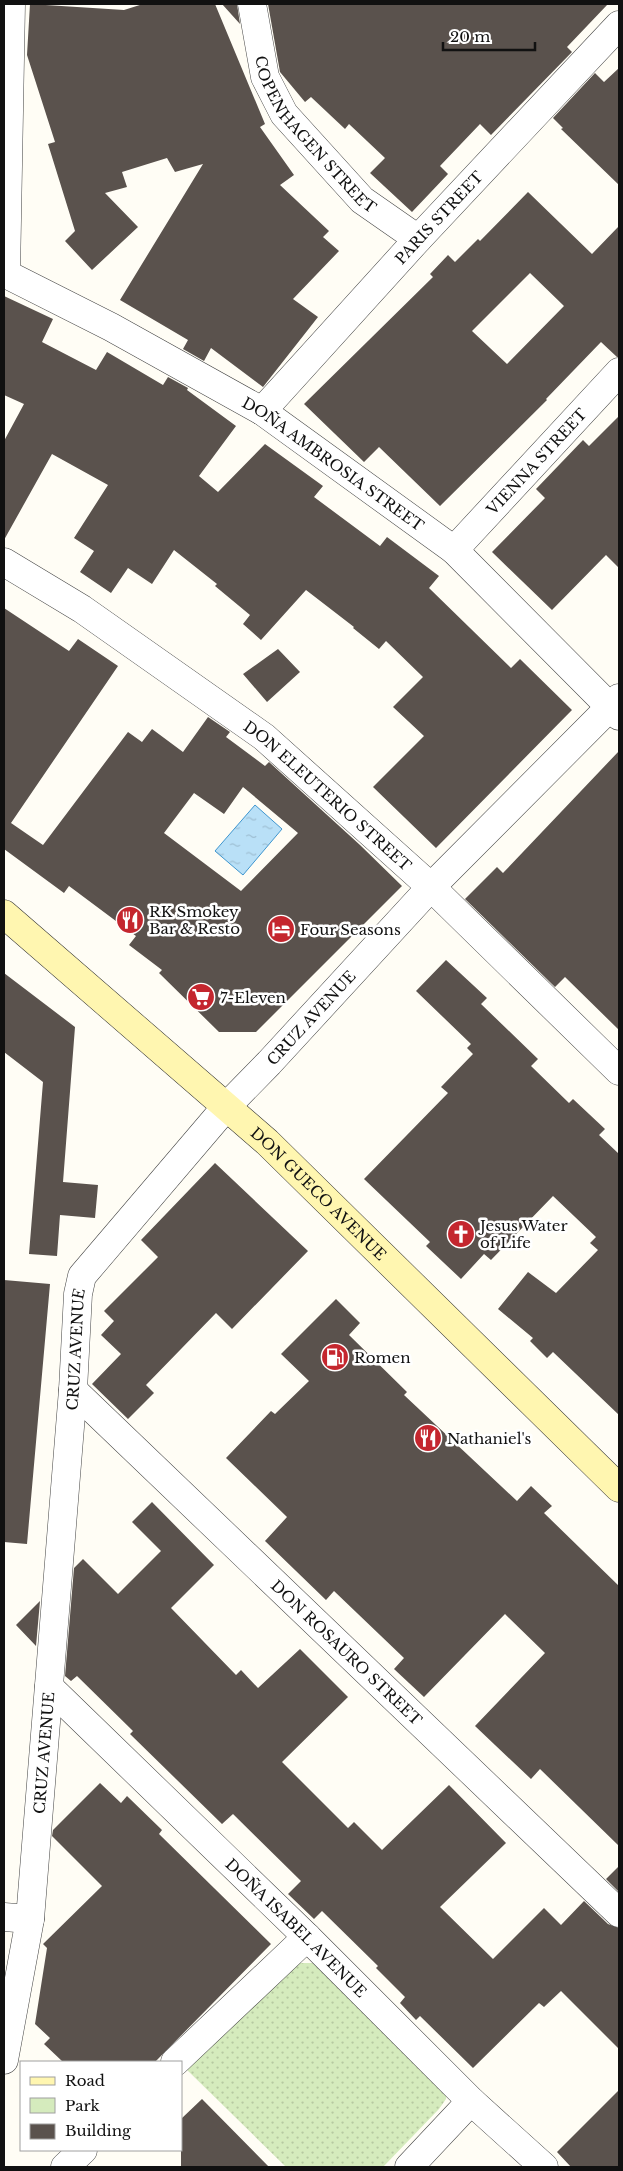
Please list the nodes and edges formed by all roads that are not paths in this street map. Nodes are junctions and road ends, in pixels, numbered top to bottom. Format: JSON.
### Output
{"nodes":[{"id":1,"x":11,"y":4,"type":"edge"},
{"id":2,"x":252,"y":4,"type":"edge"},
{"id":3,"x":619,"y":25,"type":"edge"},
{"id":4,"x":418,"y":239,"type":"junction"},
{"id":5,"x":5,"y":274,"type":"edge"},
{"id":6,"x":619,"y":372,"type":"edge"},
{"id":7,"x":262,"y":411,"type":"junction"},
{"id":8,"x":454,"y":550,"type":"junction"},
{"id":9,"x":4,"y":562,"type":"edge"},
{"id":10,"x":616,"y":707,"type":"edge"},
{"id":11,"x":431,"y":887,"type":"junction"},
{"id":12,"x":4,"y":914,"type":"edge"},
{"id":13,"x":619,"y":1071,"type":"edge"},
{"id":14,"x":226,"y":1108,"type":"junction"},
{"id":15,"x":73,"y":1390,"type":"junction"},
{"id":16,"x":619,"y":1488,"type":"edge"},
{"id":17,"x":49,"y":1687,"type":"junction"},
{"id":18,"x":619,"y":1913,"type":"edge"},
{"id":19,"x":17,"y":1918,"type":"edge"},
{"id":20,"x":306,"y":1937,"type":"junction"},
{"id":21,"x":4,"y":2060,"type":"edge"},
{"id":22,"x":176,"y":2061,"type":"edge"},
{"id":23,"x":471,"y":2101,"type":"junction"},
{"id":24,"x":82,"y":2151,"type":"edge"},
{"id":25,"x":65,"y":2167,"type":"edge"},
{"id":26,"x":409,"y":2167,"type":"edge"},
{"id":27,"x":544,"y":2167,"type":"edge"}],
"edges":[{"from":1,"to":5,"type":"street"},
{"from":2,"to":4,"type":"street","name":"COPENHAGEN STREET"},
{"from":3,"to":4,"type":"street","name":"PARIS STREET"},
{"from":4,"to":7,"type":"street","name":"PARIS STREET"},
{"from":5,"to":7,"type":"street","name":"DOÑA AMBROSIA STREET"},
{"from":6,"to":8,"type":"street","name":"VIENNA STREET"},
{"from":7,"to":8,"type":"street","name":"DOÑA AMBROSIA STREET"},
{"from":8,"to":10,"type":"street","name":"DOÑA AMBROSIA STREET"},
{"from":9,"to":11,"type":"street","name":"DON ELEUTERIO STREET"},
{"from":10,"to":11,"type":"street","name":"CRUZ AVENUE"},
{"from":11,"to":13,"type":"street","name":"DON ELEUTERIO STREET"},
{"from":11,"to":14,"type":"street","name":"CRUZ AVENUE"},
{"from":12,"to":14,"type":"main road","name":"DON GUECO AVENUE"},
{"from":14,"to":15,"type":"street","name":"CRUZ AVENUE"},
{"from":14,"to":16,"type":"main road","name":"DON GUECO AVENUE"},
{"from":15,"to":17,"type":"street","name":"CRUZ AVENUE"},
{"from":15,"to":18,"type":"street","name":"DON ROSAURO STREET"},
{"from":17,"to":19,"type":"street","name":"CRUZ AVENUE"},
{"from":17,"to":20,"type":"street","name":"DOÑA ISABEL AVENUE"},
{"from":19,"to":21,"type":"street","name":"CRUZ AVENUE"},
{"from":20,"to":22,"type":"street"},
{"from":20,"to":23,"type":"street","name":"DOÑA ISABEL AVENUE"},
{"from":23,"to":26,"type":"street"},
{"from":23,"to":27,"type":"street","name":"DOÑA ISABEL AVENUE"},
{"from":24,"to":25,"type":"street"}]}
